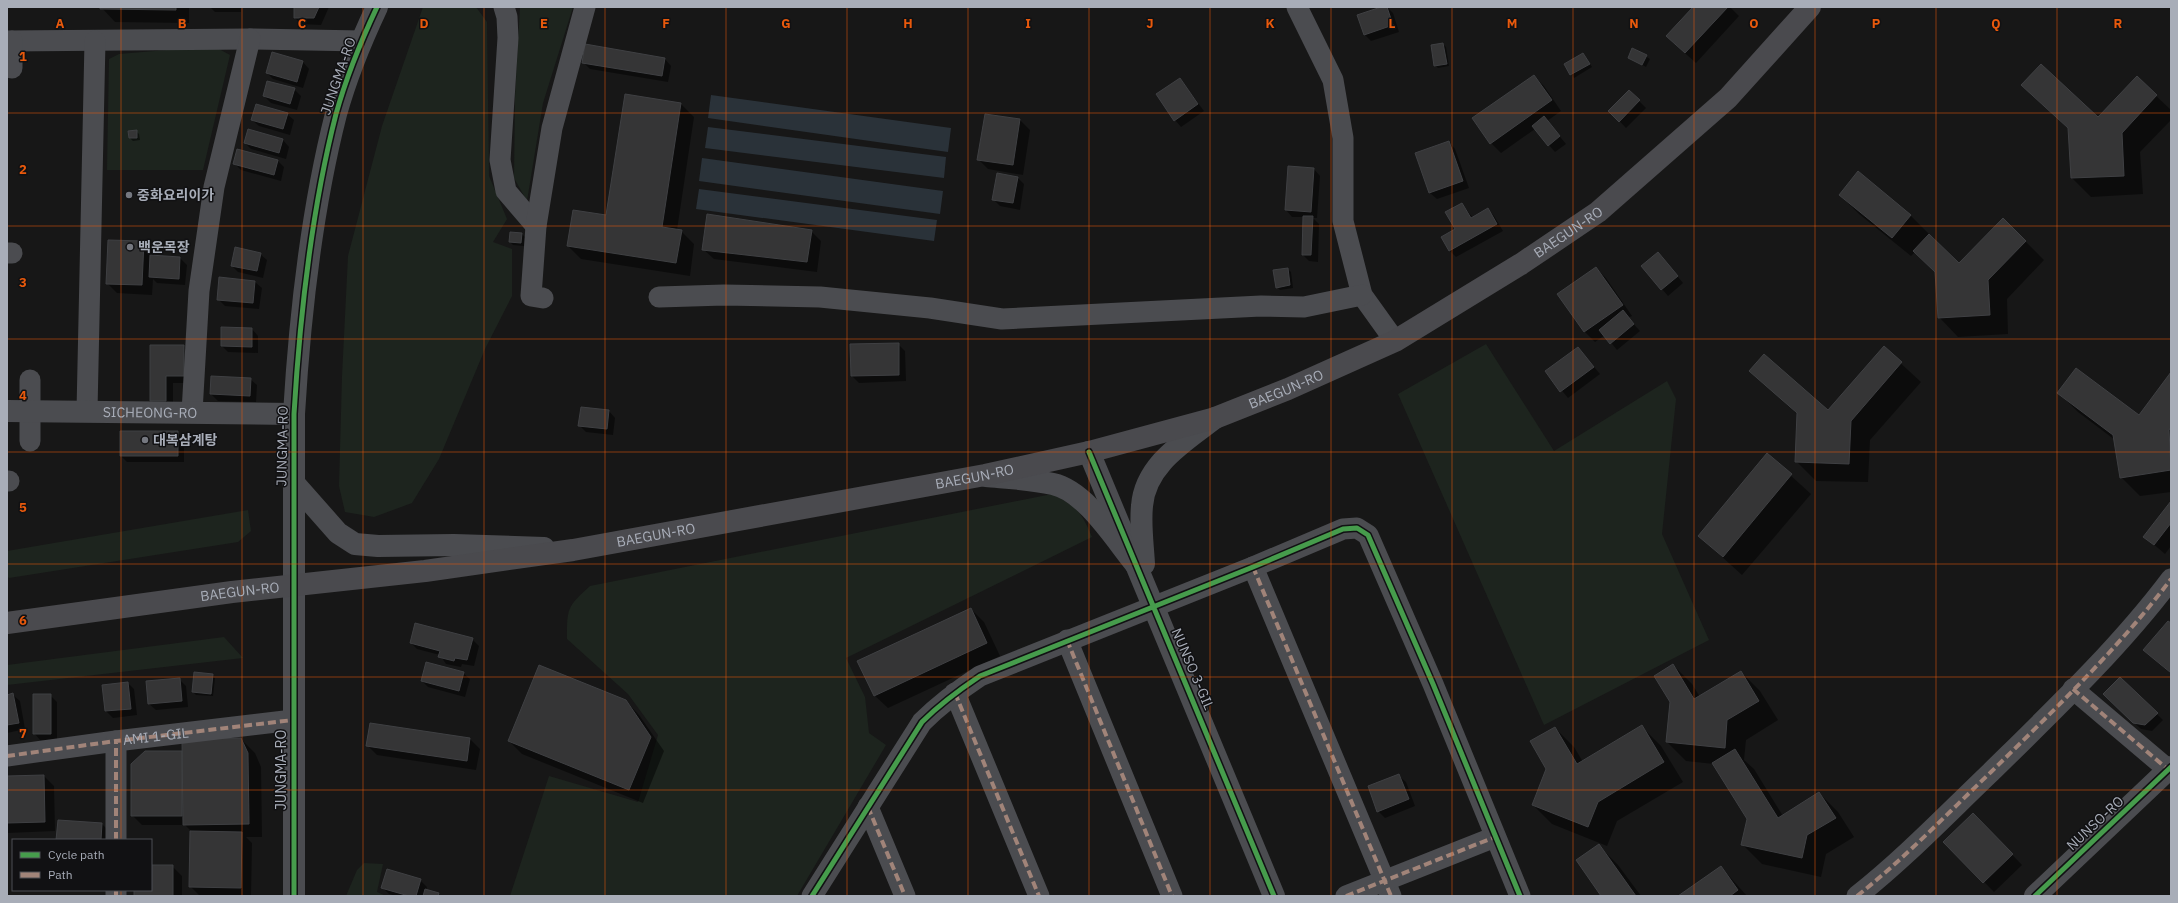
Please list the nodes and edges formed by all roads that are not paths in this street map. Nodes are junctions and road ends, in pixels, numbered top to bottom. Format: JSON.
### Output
{"nodes":[{"id":1,"x":377,"y":7,"type":"edge"},
{"id":2,"x":504,"y":7,"type":"edge"},
{"id":3,"x":585,"y":7,"type":"edge"},
{"id":4,"x":1297,"y":7,"type":"edge"},
{"id":5,"x":1810,"y":7,"type":"edge"},
{"id":6,"x":250,"y":39,"type":"junction"},
{"id":7,"x":10,"y":41,"type":"edge"},
{"id":8,"x":95,"y":41,"type":"junction"},
{"id":9,"x":362,"y":41,"type":"junction"},
{"id":10,"x":12,"y":68,"type":"dead end"},
{"id":11,"x":536,"y":226,"type":"junction"},
{"id":12,"x":1362,"y":295,"type":"junction"},
{"id":13,"x":659,"y":297,"type":"dead end"},
{"id":14,"x":543,"y":298,"type":"dead end"},
{"id":15,"x":1395,"y":341,"type":"junction"},
{"id":16,"x":30,"y":380,"type":"dead end"},
{"id":17,"x":7,"y":411,"type":"edge"},
{"id":18,"x":30,"y":411,"type":"junction"},
{"id":19,"x":87,"y":411,"type":"junction"},
{"id":20,"x":192,"y":412,"type":"junction"},
{"id":21,"x":294,"y":414,"type":"junction"},
{"id":22,"x":1215,"y":418,"type":"junction"},
{"id":23,"x":30,"y":441,"type":"dead end"},
{"id":24,"x":1089,"y":452,"type":"junction"},
{"id":25,"x":985,"y":475,"type":"junction"},
{"id":26,"x":293,"y":482,"type":"junction"},
{"id":27,"x":573,"y":550,"type":"junction"},
{"id":28,"x":1137,"y":566,"type":"junction"},
{"id":29,"x":1253,"y":567,"type":"junction"},
{"id":30,"x":2171,"y":579,"type":"edge"},
{"id":31,"x":293,"y":584,"type":"junction"},
{"id":32,"x":1154,"y":606,"type":"junction"},
{"id":33,"x":7,"y":623,"type":"edge"},
{"id":34,"x":1067,"y":640,"type":"junction"},
{"id":35,"x":2073,"y":688,"type":"junction"},
{"id":36,"x":955,"y":693,"type":"junction"},
{"id":37,"x":293,"y":720,"type":"junction"},
{"id":38,"x":116,"y":741,"type":"junction"},
{"id":39,"x":7,"y":756,"type":"edge"},
{"id":40,"x":2170,"y":769,"type":"edge"},
{"id":41,"x":868,"y":807,"type":"junction"},
{"id":42,"x":1495,"y":837,"type":"junction"},
{"id":43,"x":116,"y":839,"type":"edge"},
{"id":44,"x":1388,"y":888,"type":"edge"},
{"id":45,"x":294,"y":896,"type":"edge"},
{"id":46,"x":812,"y":896,"type":"edge"},
{"id":47,"x":904,"y":896,"type":"edge"},
{"id":48,"x":1039,"y":896,"type":"edge"},
{"id":49,"x":1172,"y":896,"type":"edge"},
{"id":50,"x":1274,"y":896,"type":"edge"},
{"id":51,"x":1346,"y":896,"type":"edge"},
{"id":52,"x":1520,"y":896,"type":"edge"},
{"id":53,"x":1857,"y":896,"type":"edge"},
{"id":54,"x":2035,"y":896,"type":"edge"}],
"edges":[{"from":1,"to":9,"type":"street","name":"JUNGMA-RO"},
{"from":2,"to":11,"type":"street"},
{"from":3,"to":11,"type":"street"},
{"from":4,"to":12,"type":"street"},
{"from":5,"to":15,"type":"main road","name":"BAEGUN-RO"},
{"from":6,"to":8,"type":"street"},
{"from":6,"to":9,"type":"street"},
{"from":6,"to":20,"type":"street"},
{"from":7,"to":8,"type":"street"},
{"from":7,"to":10,"type":"street"},
{"from":8,"to":19,"type":"street"},
{"from":9,"to":21,"type":"street","name":"JUNGMA-RO"},
{"from":11,"to":14,"type":"street"},
{"from":12,"to":13,"type":"street"},
{"from":12,"to":15,"type":"street"},
{"from":15,"to":22,"type":"main road","name":"BAEGUN-RO"},
{"from":16,"to":18,"type":"street"},
{"from":17,"to":18,"type":"street","name":"SICHEONG-RO"},
{"from":18,"to":19,"type":"street","name":"SICHEONG-RO"},
{"from":18,"to":23,"type":"street"},
{"from":19,"to":20,"type":"street","name":"SICHEONG-RO"},
{"from":20,"to":21,"type":"street","name":"SICHEONG-RO"},
{"from":21,"to":26,"type":"street","name":"JUNGMA-RO"},
{"from":22,"to":24,"type":"main road","name":"BAEGUN-RO"},
{"from":22,"to":28,"type":"street"},
{"from":24,"to":25,"type":"main road","name":"BAEGUN-RO"},
{"from":24,"to":28,"type":"street","name":"NUNSO 3-GIL"},
{"from":25,"to":27,"type":"main road","name":"BAEGUN-RO"},
{"from":25,"to":28,"type":"street"},
{"from":26,"to":27,"type":"street"},
{"from":26,"to":31,"type":"street","name":"JUNGMA-RO"},
{"from":27,"to":31,"type":"main road","name":"BAEGUN-RO"},
{"from":28,"to":32,"type":"street","name":"NUNSO 3-GIL"},
{"from":29,"to":32,"type":"street"},
{"from":29,"to":42,"type":"street"},
{"from":29,"to":44,"type":"street"},
{"from":30,"to":35,"type":"street"},
{"from":31,"to":33,"type":"main road","name":"BAEGUN-RO"},
{"from":31,"to":37,"type":"street","name":"JUNGMA-RO"},
{"from":32,"to":34,"type":"street"},
{"from":32,"to":50,"type":"street","name":"NUNSO 3-GIL"},
{"from":34,"to":36,"type":"street"},
{"from":34,"to":49,"type":"street"},
{"from":35,"to":40,"type":"street"},
{"from":35,"to":53,"type":"street"},
{"from":36,"to":41,"type":"street"},
{"from":36,"to":48,"type":"street"},
{"from":37,"to":38,"type":"street","name":"AMI 1-GIL"},
{"from":37,"to":45,"type":"street","name":"JUNGMA-RO"},
{"from":38,"to":39,"type":"street"},
{"from":38,"to":43,"type":"street","name":"AMI 1-GIL"},
{"from":40,"to":54,"type":"street","name":"NUNSO-RO"},
{"from":41,"to":46,"type":"street"},
{"from":41,"to":47,"type":"street"},
{"from":42,"to":44,"type":"street"},
{"from":42,"to":52,"type":"street"},
{"from":44,"to":51,"type":"street"}]}
